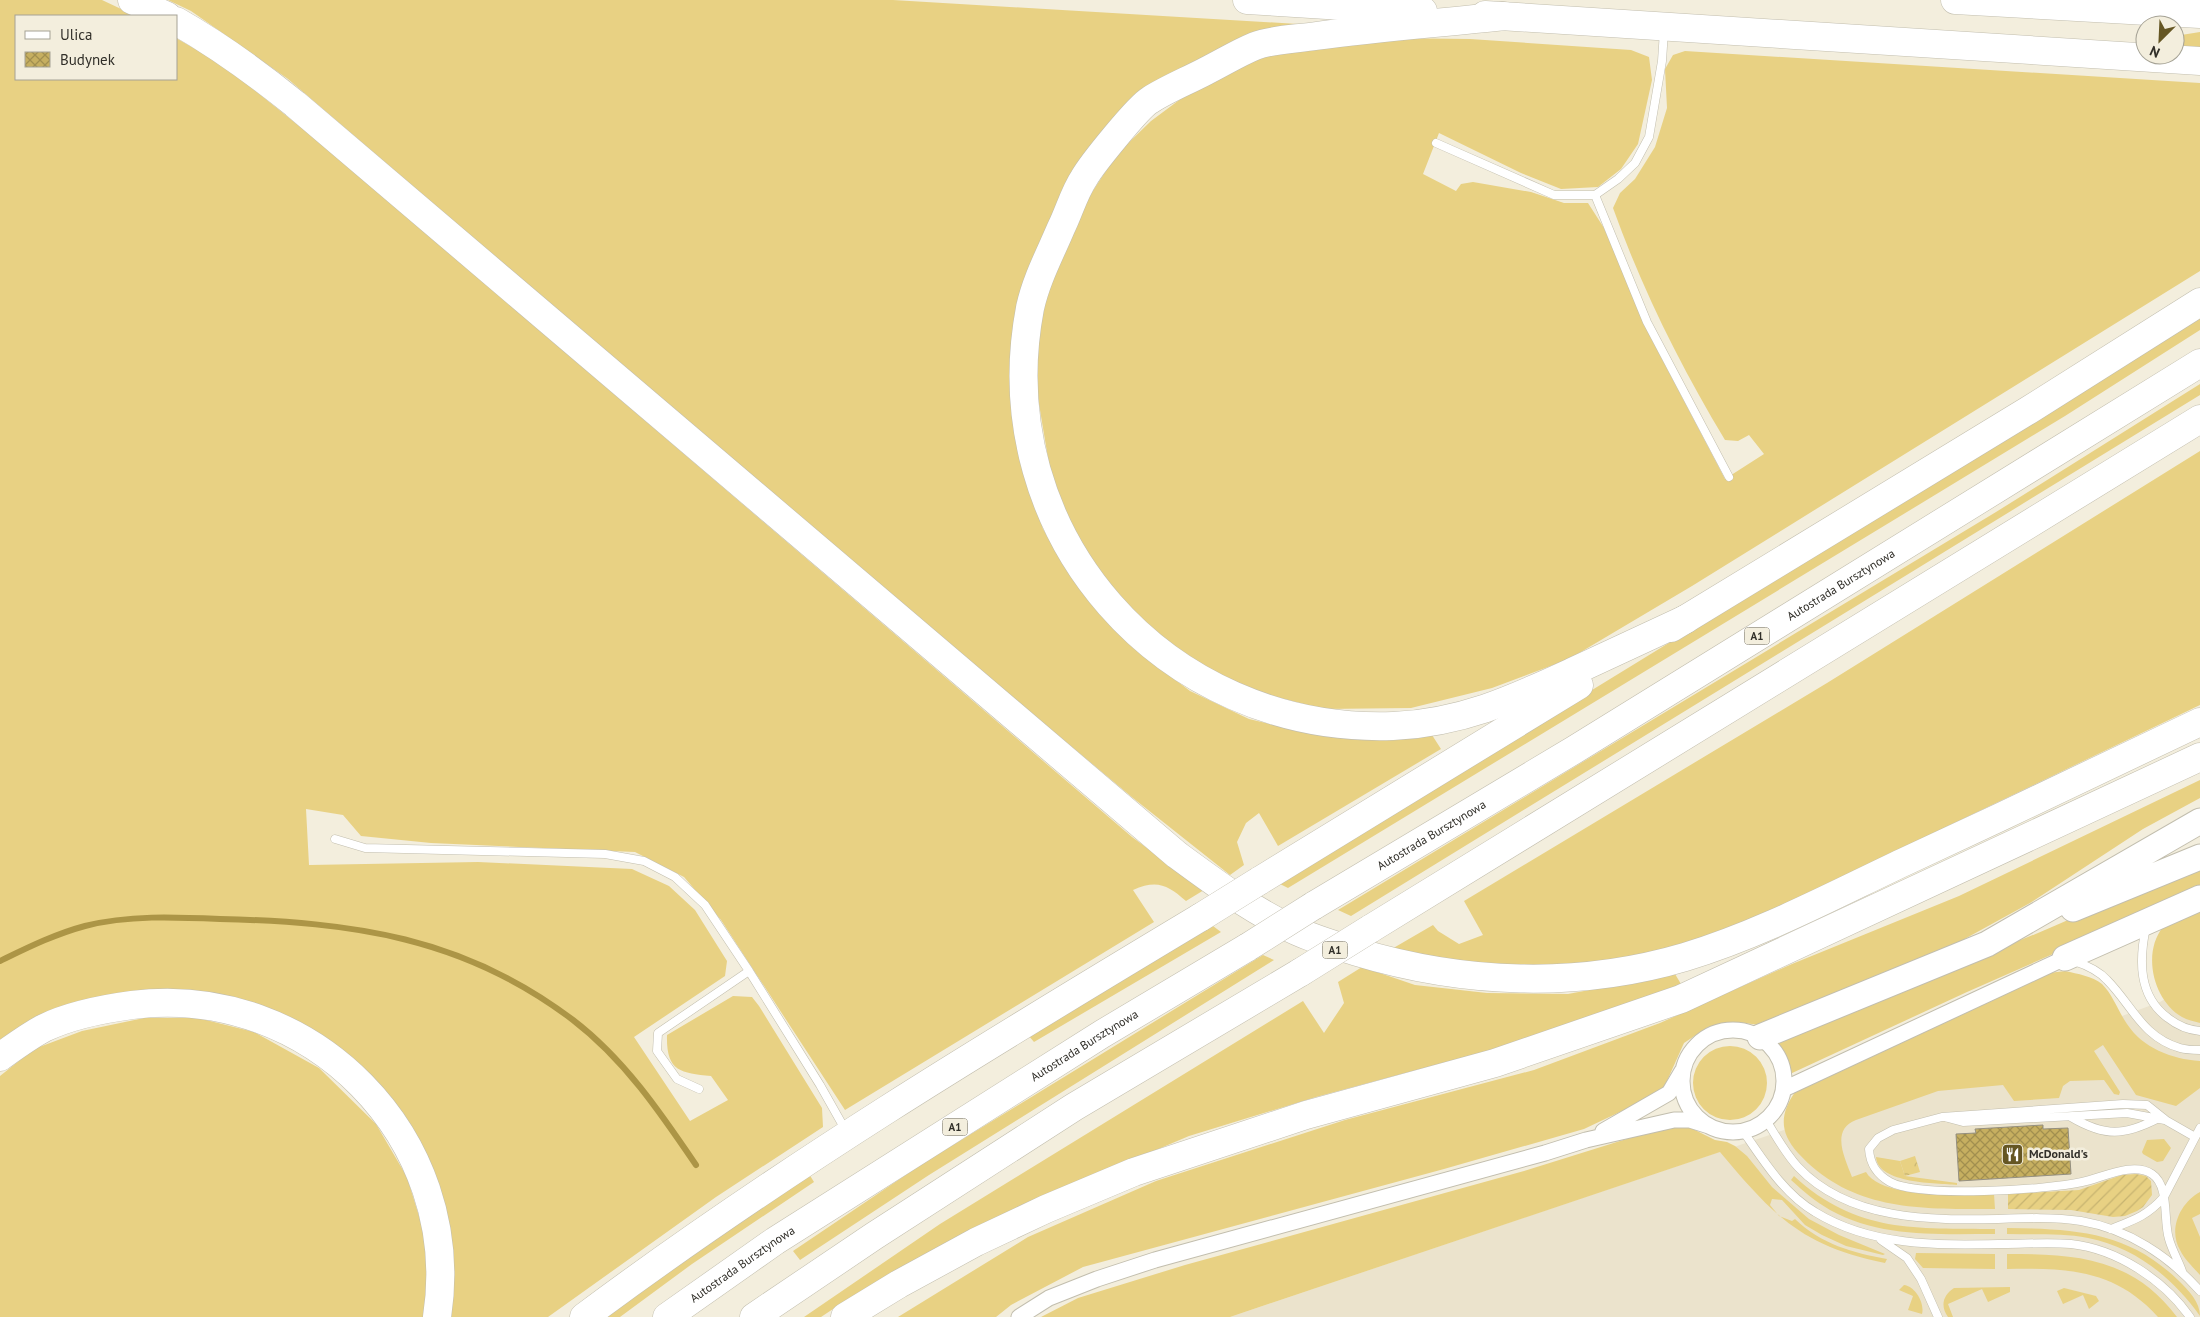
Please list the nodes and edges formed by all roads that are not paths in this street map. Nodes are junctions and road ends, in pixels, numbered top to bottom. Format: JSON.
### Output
{"nodes":[{"id":1,"x":132,"y":0,"type":"edge"},
{"id":2,"x":1247,"y":0,"type":"edge"},
{"id":3,"x":1955,"y":0,"type":"edge"},
{"id":4,"x":2200,"y":14,"type":"edge"},
{"id":5,"x":165,"y":15,"type":"edge"},
{"id":6,"x":1504,"y":16,"type":"junction"},
{"id":7,"x":178,"y":22,"type":"edge"},
{"id":8,"x":1664,"y":26,"type":"junction"},
{"id":9,"x":2200,"y":61,"type":"edge"},
{"id":10,"x":1436,"y":143,"type":"dead end"},
{"id":11,"x":1595,"y":195,"type":"junction"},
{"id":12,"x":2200,"y":302,"type":"edge"},
{"id":13,"x":2200,"y":363,"type":"edge"},
{"id":14,"x":2200,"y":419,"type":"edge"},
{"id":15,"x":1729,"y":477,"type":"dead end"},
{"id":16,"x":1686,"y":619,"type":"junction"},
{"id":17,"x":2200,"y":722,"type":"edge"},
{"id":18,"x":2200,"y":757,"type":"edge"},
{"id":19,"x":2200,"y":822,"type":"edge"},
{"id":20,"x":335,"y":839,"type":"dead end"},
{"id":21,"x":2200,"y":857,"type":"edge"},
{"id":22,"x":2200,"y":898,"type":"edge"},
{"id":23,"x":2148,"y":921,"type":"junction"},
{"id":24,"x":1987,"y":944,"type":"junction"},
{"id":25,"x":2065,"y":958,"type":"junction"},
{"id":26,"x":749,"y":971,"type":"junction"},
{"id":27,"x":2200,"y":1031,"type":"edge"},
{"id":28,"x":1760,"y":1037,"type":"junction"},
{"id":29,"x":2200,"y":1050,"type":"edge"},
{"id":30,"x":0,"y":1057,"type":"edge"},
{"id":31,"x":1685,"y":1065,"type":"junction"},
{"id":32,"x":699,"y":1089,"type":"dead end"},
{"id":33,"x":1784,"y":1089,"type":"junction"},
{"id":34,"x":1942,"y":1117,"type":"junction"},
{"id":35,"x":2071,"y":1117,"type":"junction"},
{"id":36,"x":2163,"y":1119,"type":"junction"},
{"id":37,"x":1766,"y":1120,"type":"junction"},
{"id":38,"x":1709,"y":1126,"type":"junction"},
{"id":39,"x":2200,"y":1128,"type":"edge"},
{"id":40,"x":1743,"y":1131,"type":"junction"},
{"id":41,"x":847,"y":1134,"type":"junction"},
{"id":42,"x":2195,"y":1137,"type":"junction"},
{"id":43,"x":1586,"y":1140,"type":"junction"},
{"id":44,"x":2164,"y":1197,"type":"junction"},
{"id":45,"x":2111,"y":1229,"type":"junction"},
{"id":46,"x":1877,"y":1238,"type":"junction"},
{"id":47,"x":2182,"y":1270,"type":"junction"},
{"id":48,"x":2200,"y":1291,"type":"edge"},
{"id":49,"x":437,"y":1317,"type":"edge"},
{"id":50,"x":584,"y":1317,"type":"edge"},
{"id":51,"x":667,"y":1317,"type":"edge"},
{"id":52,"x":754,"y":1317,"type":"edge"},
{"id":53,"x":845,"y":1317,"type":"edge"},
{"id":54,"x":1018,"y":1317,"type":"edge"},
{"id":55,"x":1938,"y":1317,"type":"edge"},
{"id":56,"x":2190,"y":1317,"type":"edge"}],
"edges":[{"from":1,"to":5,"type":"highway"},
{"from":2,"to":6,"type":"highway"},
{"from":3,"to":4,"type":"highway"},
{"from":6,"to":8,"type":"highway"},
{"from":6,"to":16,"type":"highway"},
{"from":7,"to":17,"type":"highway"},
{"from":8,"to":9,"type":"highway"},
{"from":8,"to":11,"type":"lane"},
{"from":10,"to":11,"type":"lane"},
{"from":11,"to":15,"type":"lane"},
{"from":12,"to":16,"type":"highway"},
{"from":13,"to":51,"type":"highway","name":"Autostrada Bursztynowa","number":"A1","bridge":true},
{"from":14,"to":52,"type":"highway","number":"A1","bridge":true},
{"from":16,"to":41,"type":"highway","bridge":true},
{"from":18,"to":53,"type":"highway"},
{"from":19,"to":24,"type":"main road"},
{"from":20,"to":26,"type":"lane"},
{"from":21,"to":24,"type":"main road"},
{"from":22,"to":23,"type":"main road"},
{"from":23,"to":25,"type":"main road"},
{"from":23,"to":27,"type":"lane"},
{"from":24,"to":28,"type":"main road"},
{"from":25,"to":29,"type":"lane"},
{"from":25,"to":33,"type":"street"},
{"from":26,"to":32,"type":"lane"},
{"from":26,"to":41,"type":"lane"},
{"from":28,"to":31,"type":"street"},
{"from":28,"to":33,"type":"street"},
{"from":30,"to":49,"type":"highway"},
{"from":31,"to":38,"type":"street"},
{"from":31,"to":43,"type":"street"},
{"from":33,"to":37,"type":"street"},
{"from":34,"to":35,"type":"lane"},
{"from":34,"to":36,"type":"lane"},
{"from":34,"to":44,"type":"lane"},
{"from":35,"to":36,"type":"lane"},
{"from":35,"to":36,"type":"lane"},
{"from":36,"to":42,"type":"lane"},
{"from":37,"to":40,"type":"street"},
{"from":37,"to":45,"type":"lane"},
{"from":38,"to":40,"type":"street"},
{"from":38,"to":43,"type":"street"},
{"from":39,"to":42,"type":"lane"},
{"from":40,"to":46,"type":"lane"},
{"from":41,"to":50,"type":"highway"},
{"from":42,"to":44,"type":"lane"},
{"from":43,"to":54,"type":"street"},
{"from":44,"to":45,"type":"lane"},
{"from":44,"to":47,"type":"lane"},
{"from":45,"to":47,"type":"lane"},
{"from":46,"to":55,"type":"lane"},
{"from":46,"to":56,"type":"lane"},
{"from":47,"to":48,"type":"lane"}]}
